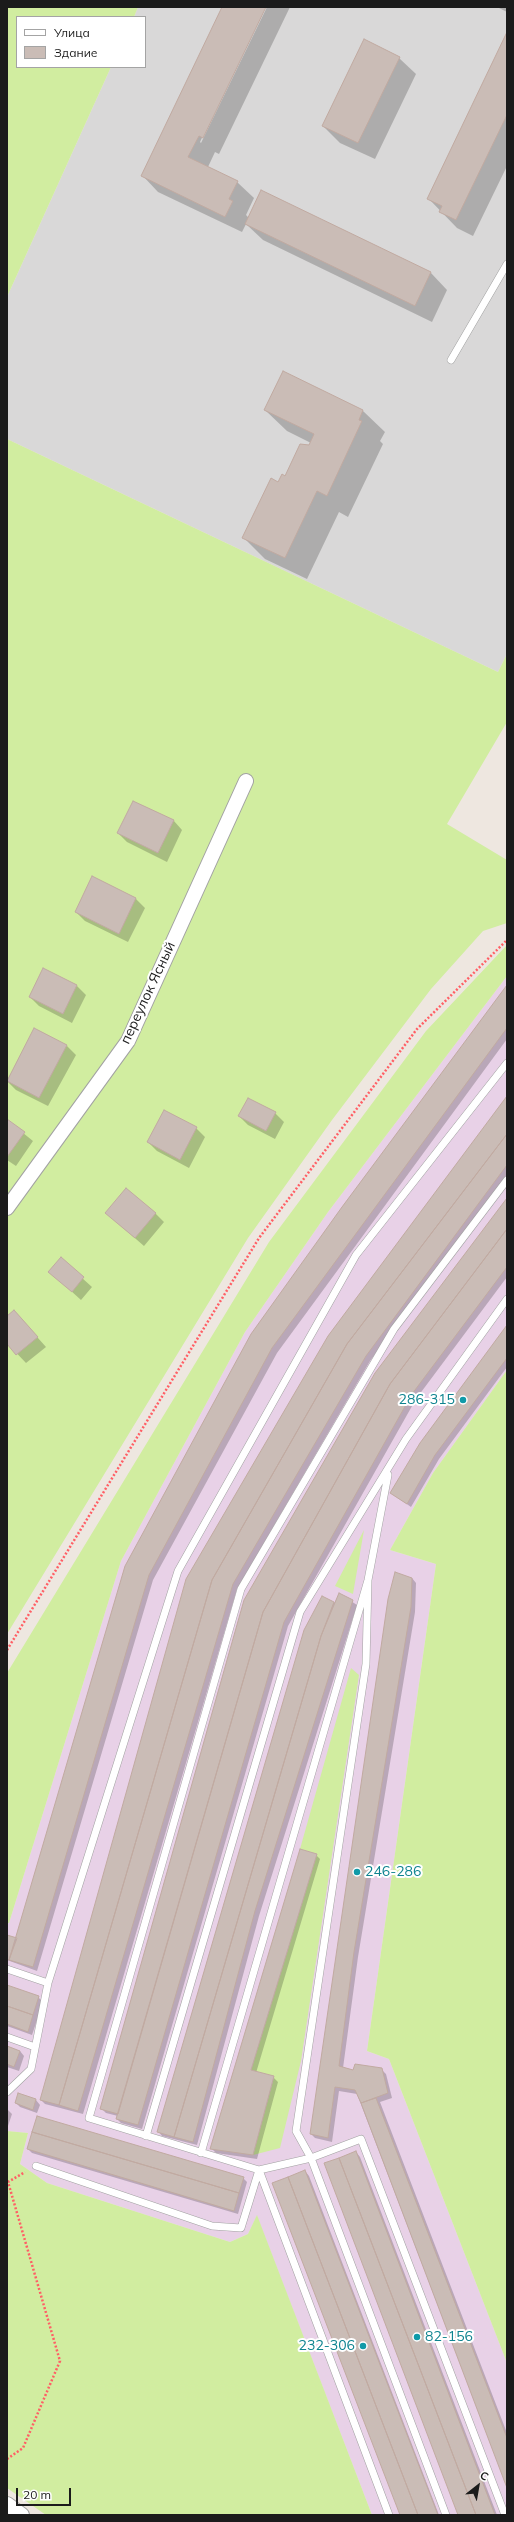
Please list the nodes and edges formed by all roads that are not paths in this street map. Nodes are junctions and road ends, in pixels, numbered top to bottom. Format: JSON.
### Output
{"nodes":[{"id":1,"x":507,"y":264,"type":"edge"},
{"id":2,"x":451,"y":360,"type":"dead end"},
{"id":3,"x":246,"y":781,"type":"dead end"},
{"id":4,"x":507,"y":1063,"type":"edge"},
{"id":5,"x":507,"y":1180,"type":"edge"},
{"id":6,"x":7,"y":1208,"type":"edge"},
{"id":7,"x":507,"y":1299,"type":"edge"},
{"id":8,"x":388,"y":1470,"type":"junction"},
{"id":9,"x":368,"y":1580,"type":"junction"},
{"id":10,"x":7,"y":1969,"type":"edge"},
{"id":11,"x":48,"y":1984,"type":"junction"},
{"id":12,"x":7,"y":2037,"type":"edge"},
{"id":13,"x":36,"y":2047,"type":"junction"},
{"id":14,"x":7,"y":2092,"type":"edge"},
{"id":15,"x":146,"y":2136,"type":"junction"},
{"id":16,"x":201,"y":2153,"type":"junction"},
{"id":17,"x":311,"y":2158,"type":"junction"},
{"id":18,"x":36,"y":2166,"type":"road end"},
{"id":19,"x":259,"y":2170,"type":"junction"},
{"id":20,"x":7,"y":2504,"type":"edge"},
{"id":21,"x":22,"y":2515,"type":"edge"},
{"id":22,"x":389,"y":2515,"type":"edge"},
{"id":23,"x":446,"y":2515,"type":"edge"},
{"id":24,"x":505,"y":2515,"type":"edge"}],
"edges":[{"from":1,"to":2,"type":"lane"},
{"from":3,"to":6,"type":"street","name":"переулок Ясный"},
{"from":4,"to":11,"type":"lane"},
{"from":5,"to":15,"type":"lane"},
{"from":7,"to":8,"type":"lane"},
{"from":8,"to":9,"type":"lane"},
{"from":8,"to":15,"type":"lane"},
{"from":9,"to":16,"type":"lane"},
{"from":9,"to":17,"type":"lane"},
{"from":10,"to":11,"type":"lane"},
{"from":11,"to":13,"type":"lane"},
{"from":12,"to":13,"type":"lane"},
{"from":13,"to":14,"type":"lane"},
{"from":15,"to":16,"type":"lane"},
{"from":16,"to":19,"type":"lane"},
{"from":17,"to":19,"type":"lane"},
{"from":17,"to":23,"type":"lane"},
{"from":17,"to":24,"type":"lane"},
{"from":18,"to":19,"type":"lane"},
{"from":19,"to":22,"type":"lane"},
{"from":20,"to":21,"type":"street"}]}
